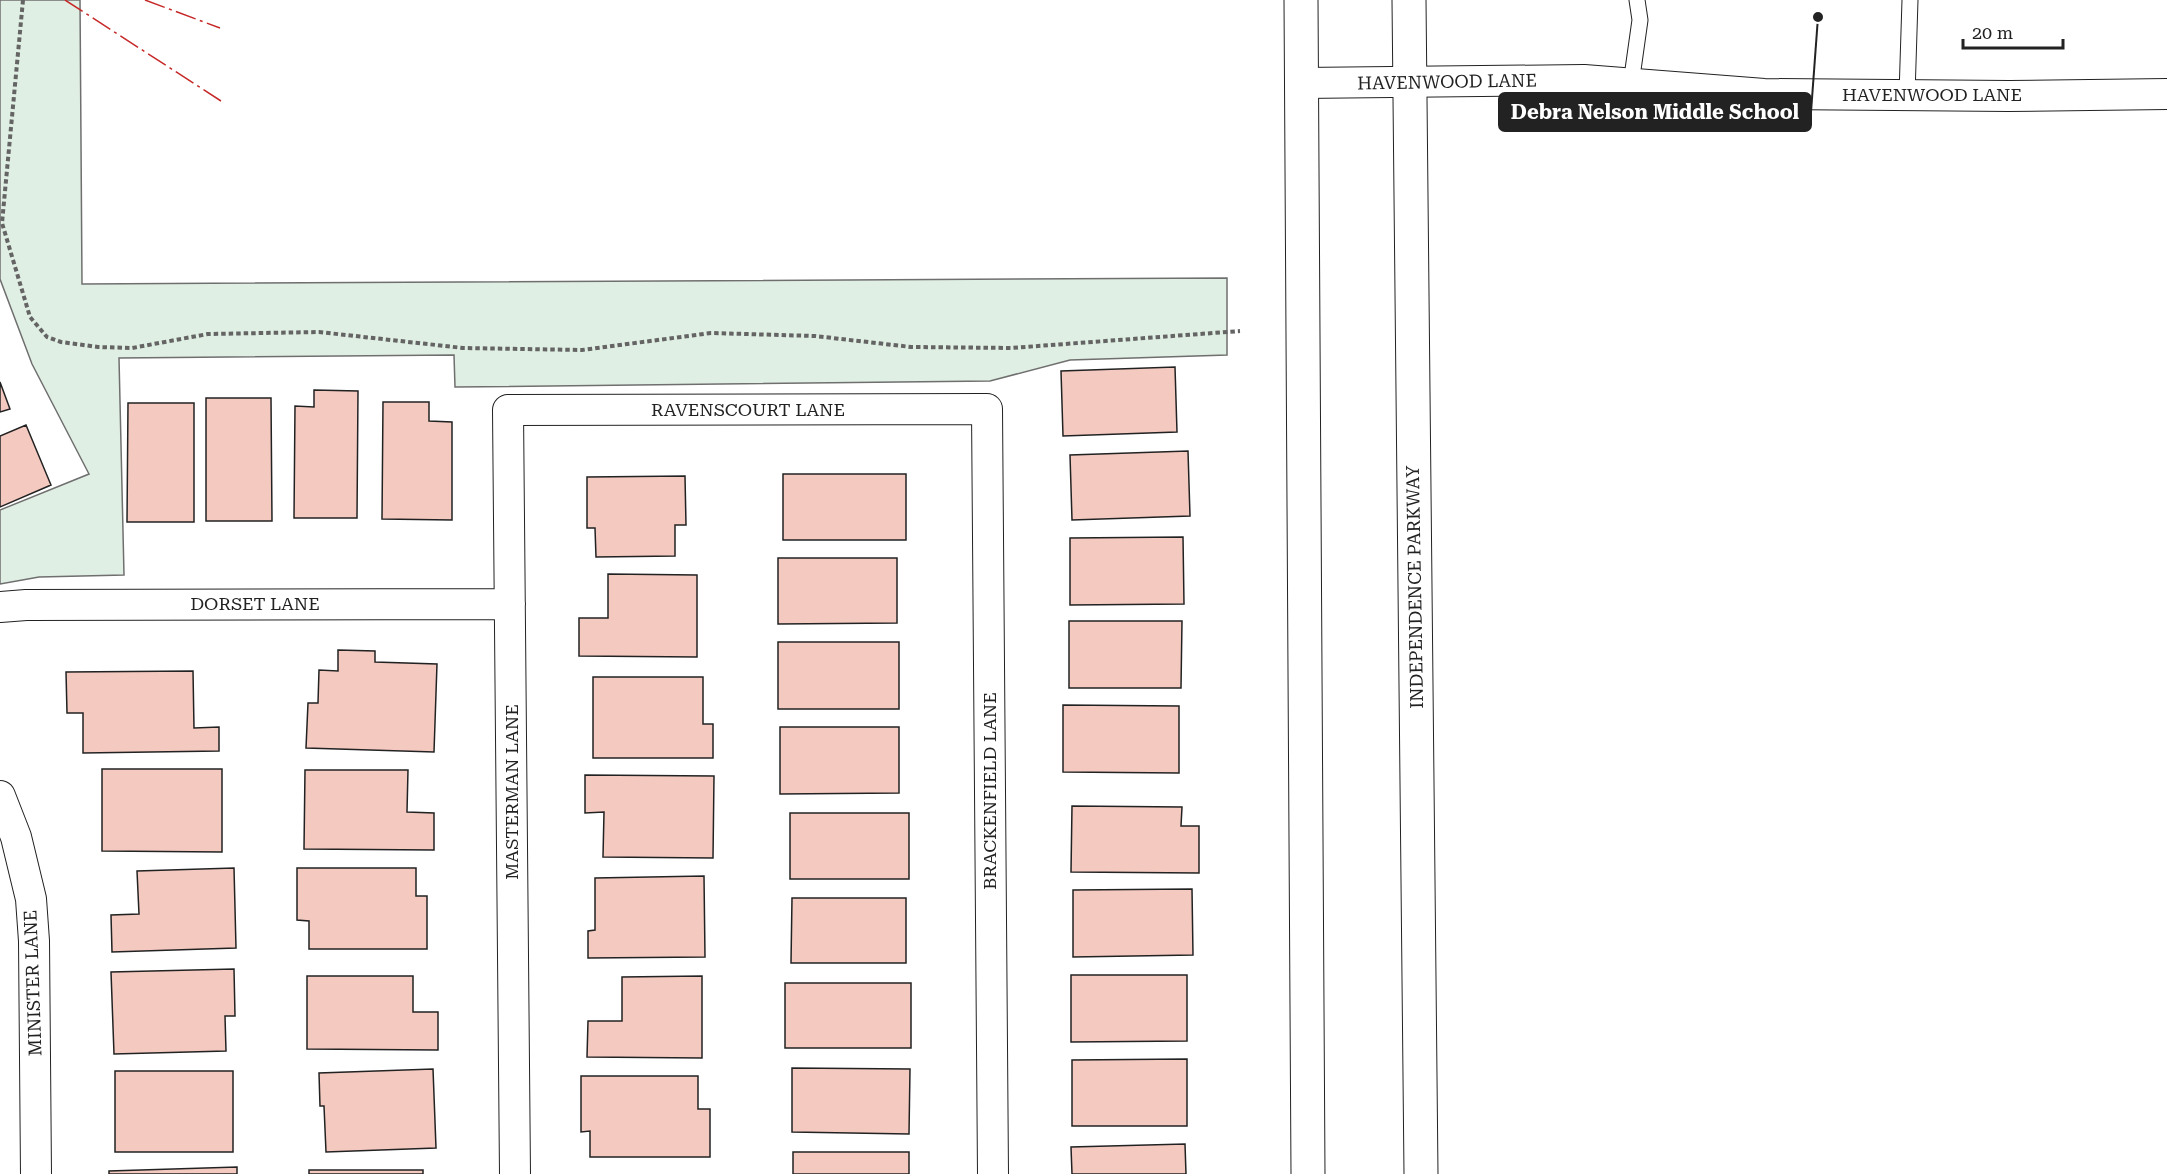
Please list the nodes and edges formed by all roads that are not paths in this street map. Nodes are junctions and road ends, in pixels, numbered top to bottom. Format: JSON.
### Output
{"nodes":[{"id":1,"x":1301,"y":0,"type":"edge"},
{"id":2,"x":1409,"y":0,"type":"edge"},
{"id":3,"x":1637,"y":0,"type":"edge"},
{"id":4,"x":1910,"y":0,"type":"edge"},
{"id":5,"x":1410,"y":82,"type":"junction"},
{"id":6,"x":1302,"y":83,"type":"junction"},
{"id":7,"x":1631,"y":84,"type":"junction"},
{"id":8,"x":2167,"y":94,"type":"edge"},
{"id":9,"x":1907,"y":95,"type":"junction"},
{"id":10,"x":987,"y":409,"type":"joint"},
{"id":11,"x":508,"y":411,"type":"joint"},
{"id":12,"x":510,"y":604,"type":"junction"},
{"id":13,"x":0,"y":607,"type":"edge"},
{"id":14,"x":0,"y":796,"type":"edge"},
{"id":15,"x":36,"y":1174,"type":"edge"},
{"id":16,"x":515,"y":1174,"type":"edge"},
{"id":17,"x":993,"y":1174,"type":"edge"},
{"id":18,"x":1308,"y":1174,"type":"edge"},
{"id":19,"x":1421,"y":1174,"type":"edge"}],
"edges":[{"from":1,"to":6,"type":"main road"},
{"from":2,"to":5,"type":"main road","name":"INDEPENDENCE PARKWAY"},
{"from":3,"to":7,"type":"lane"},
{"from":4,"to":9,"type":"lane"},
{"from":5,"to":6,"type":"street","name":"HAVENWOOD LANE"},
{"from":5,"to":7,"type":"street","name":"HAVENWOOD LANE"},
{"from":5,"to":19,"type":"main road","name":"INDEPENDENCE PARKWAY"},
{"from":6,"to":18,"type":"main road"},
{"from":7,"to":9,"type":"street","name":"HAVENWOOD LANE"},
{"from":8,"to":9,"type":"street","name":"HAVENWOOD LANE"},
{"from":10,"to":11,"type":"street","name":"RAVENSCOURT LANE"},
{"from":10,"to":17,"type":"street","name":"BRACKENFIELD LANE"},
{"from":11,"to":12,"type":"street","name":"MASTERMAN LANE"},
{"from":12,"to":13,"type":"street","name":"DORSET LANE"},
{"from":12,"to":16,"type":"street","name":"MASTERMAN LANE"},
{"from":14,"to":15,"type":"street","name":"MINISTER LANE"}]}
